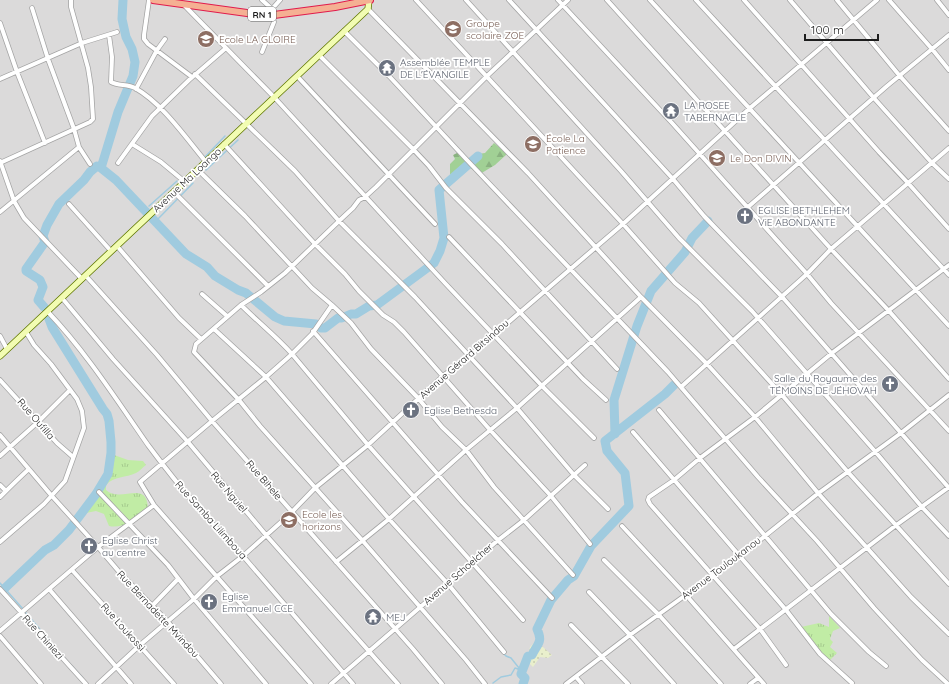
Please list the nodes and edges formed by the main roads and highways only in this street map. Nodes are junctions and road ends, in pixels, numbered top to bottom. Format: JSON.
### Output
{"nodes":[{"id":1,"x":153,"y":0,"type":"edge"},
{"id":2,"x":370,"y":0,"type":"edge"},
{"id":3,"x":177,"y":2,"type":"edge"},
{"id":4,"x":356,"y":2,"type":"edge"},
{"id":5,"x":0,"y":356,"type":"edge"}],
"edges":[{"from":1,"to":3,"type":"highway","number":"RN 1"},
{"from":2,"to":4,"type":"highway","number":"RN 1"},
{"from":2,"to":5,"type":"main road","name":"Avenue Ma Loango"},
{"from":3,"to":4,"type":"highway","number":"RN 1"}]}
